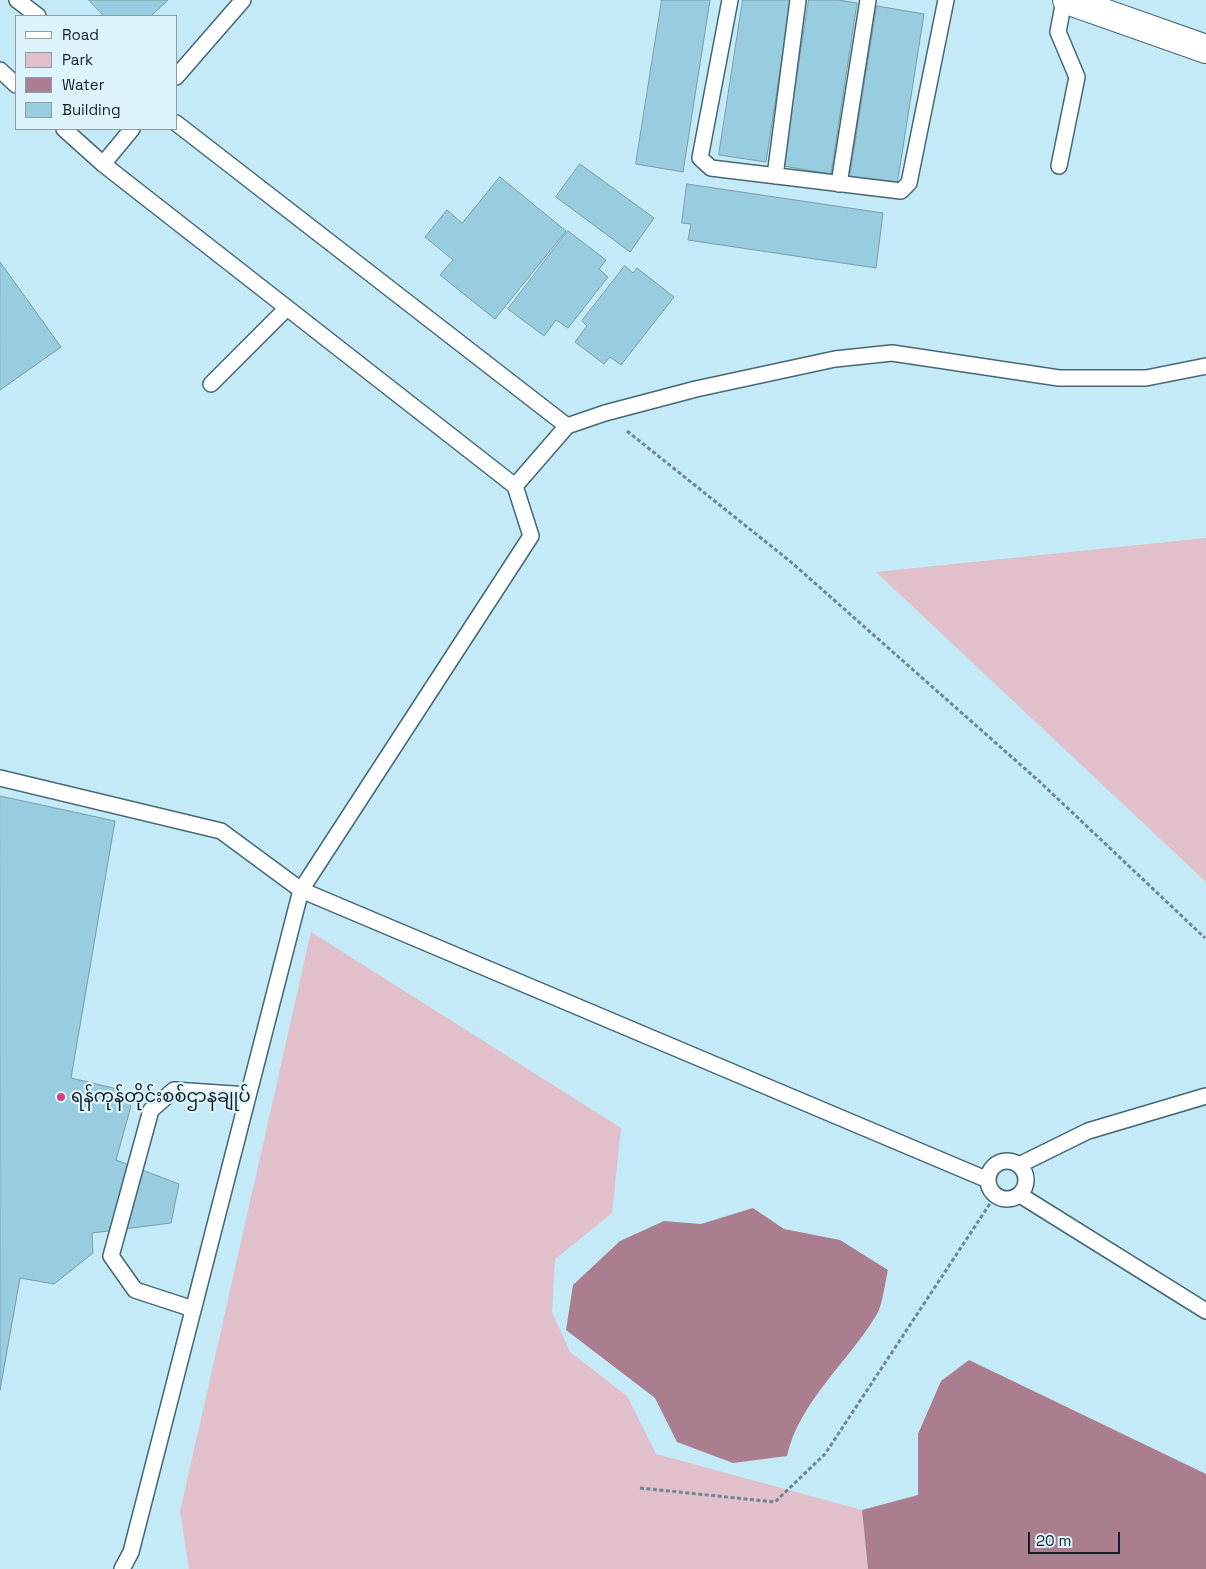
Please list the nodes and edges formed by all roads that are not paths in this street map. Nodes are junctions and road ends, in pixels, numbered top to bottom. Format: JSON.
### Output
{"nodes":[{"id":1,"x":17,"y":0,"type":"edge"},
{"id":2,"x":243,"y":0,"type":"edge"},
{"id":3,"x":730,"y":0,"type":"edge"},
{"id":4,"x":798,"y":0,"type":"edge"},
{"id":5,"x":868,"y":0,"type":"edge"},
{"id":6,"x":946,"y":0,"type":"edge"},
{"id":7,"x":1065,"y":0,"type":"edge"},
{"id":8,"x":37,"y":15,"type":"edge"},
{"id":9,"x":1206,"y":49,"type":"edge"},
{"id":10,"x":0,"y":70,"type":"edge"},
{"id":11,"x":178,"y":75,"type":"edge"},
{"id":12,"x":15,"y":84,"type":"edge"},
{"id":13,"x":178,"y":125,"type":"edge"},
{"id":14,"x":65,"y":130,"type":"edge"},
{"id":15,"x":131,"y":130,"type":"edge"},
{"id":16,"x":102,"y":164,"type":"junction"},
{"id":17,"x":1059,"y":166,"type":"dead end"},
{"id":18,"x":774,"y":176,"type":"junction"},
{"id":19,"x":839,"y":184,"type":"junction"},
{"id":20,"x":287,"y":308,"type":"junction"},
{"id":21,"x":1206,"y":366,"type":"edge"},
{"id":22,"x":211,"y":384,"type":"dead end"},
{"id":23,"x":567,"y":426,"type":"junction"},
{"id":24,"x":515,"y":486,"type":"junction"},
{"id":25,"x":0,"y":778,"type":"edge"},
{"id":26,"x":301,"y":890,"type":"junction"},
{"id":27,"x":248,"y":1095,"type":"junction"},
{"id":28,"x":1206,"y":1096,"type":"edge"},
{"id":29,"x":1019,"y":1165,"type":"junction"},
{"id":30,"x":988,"y":1180,"type":"junction"},
{"id":31,"x":1020,"y":1195,"type":"junction"},
{"id":32,"x":193,"y":1309,"type":"junction"},
{"id":33,"x":1206,"y":1311,"type":"edge"},
{"id":34,"x":122,"y":1569,"type":"edge"}],
"edges":[{"from":1,"to":8,"type":"lane"},
{"from":2,"to":11,"type":"lane"},
{"from":3,"to":18,"type":"lane"},
{"from":4,"to":18,"type":"lane"},
{"from":5,"to":19,"type":"lane"},
{"from":6,"to":19,"type":"lane"},
{"from":7,"to":9,"type":"street"},
{"from":7,"to":17,"type":"lane"},
{"from":10,"to":12,"type":"lane"},
{"from":13,"to":23,"type":"lane"},
{"from":14,"to":16,"type":"lane"},
{"from":15,"to":16,"type":"lane"},
{"from":16,"to":20,"type":"lane"},
{"from":18,"to":19,"type":"lane"},
{"from":20,"to":22,"type":"lane"},
{"from":20,"to":24,"type":"lane"},
{"from":21,"to":23,"type":"lane"},
{"from":23,"to":24,"type":"lane"},
{"from":24,"to":26,"type":"lane"},
{"from":25,"to":26,"type":"lane"},
{"from":26,"to":27,"type":"lane"},
{"from":26,"to":30,"type":"lane"},
{"from":27,"to":32,"type":"lane"},
{"from":27,"to":32,"type":"lane"},
{"from":28,"to":29,"type":"lane"},
{"from":29,"to":30,"type":"lane"},
{"from":29,"to":31,"type":"lane"},
{"from":30,"to":31,"type":"lane"},
{"from":31,"to":33,"type":"lane"},
{"from":32,"to":34,"type":"lane"}]}
